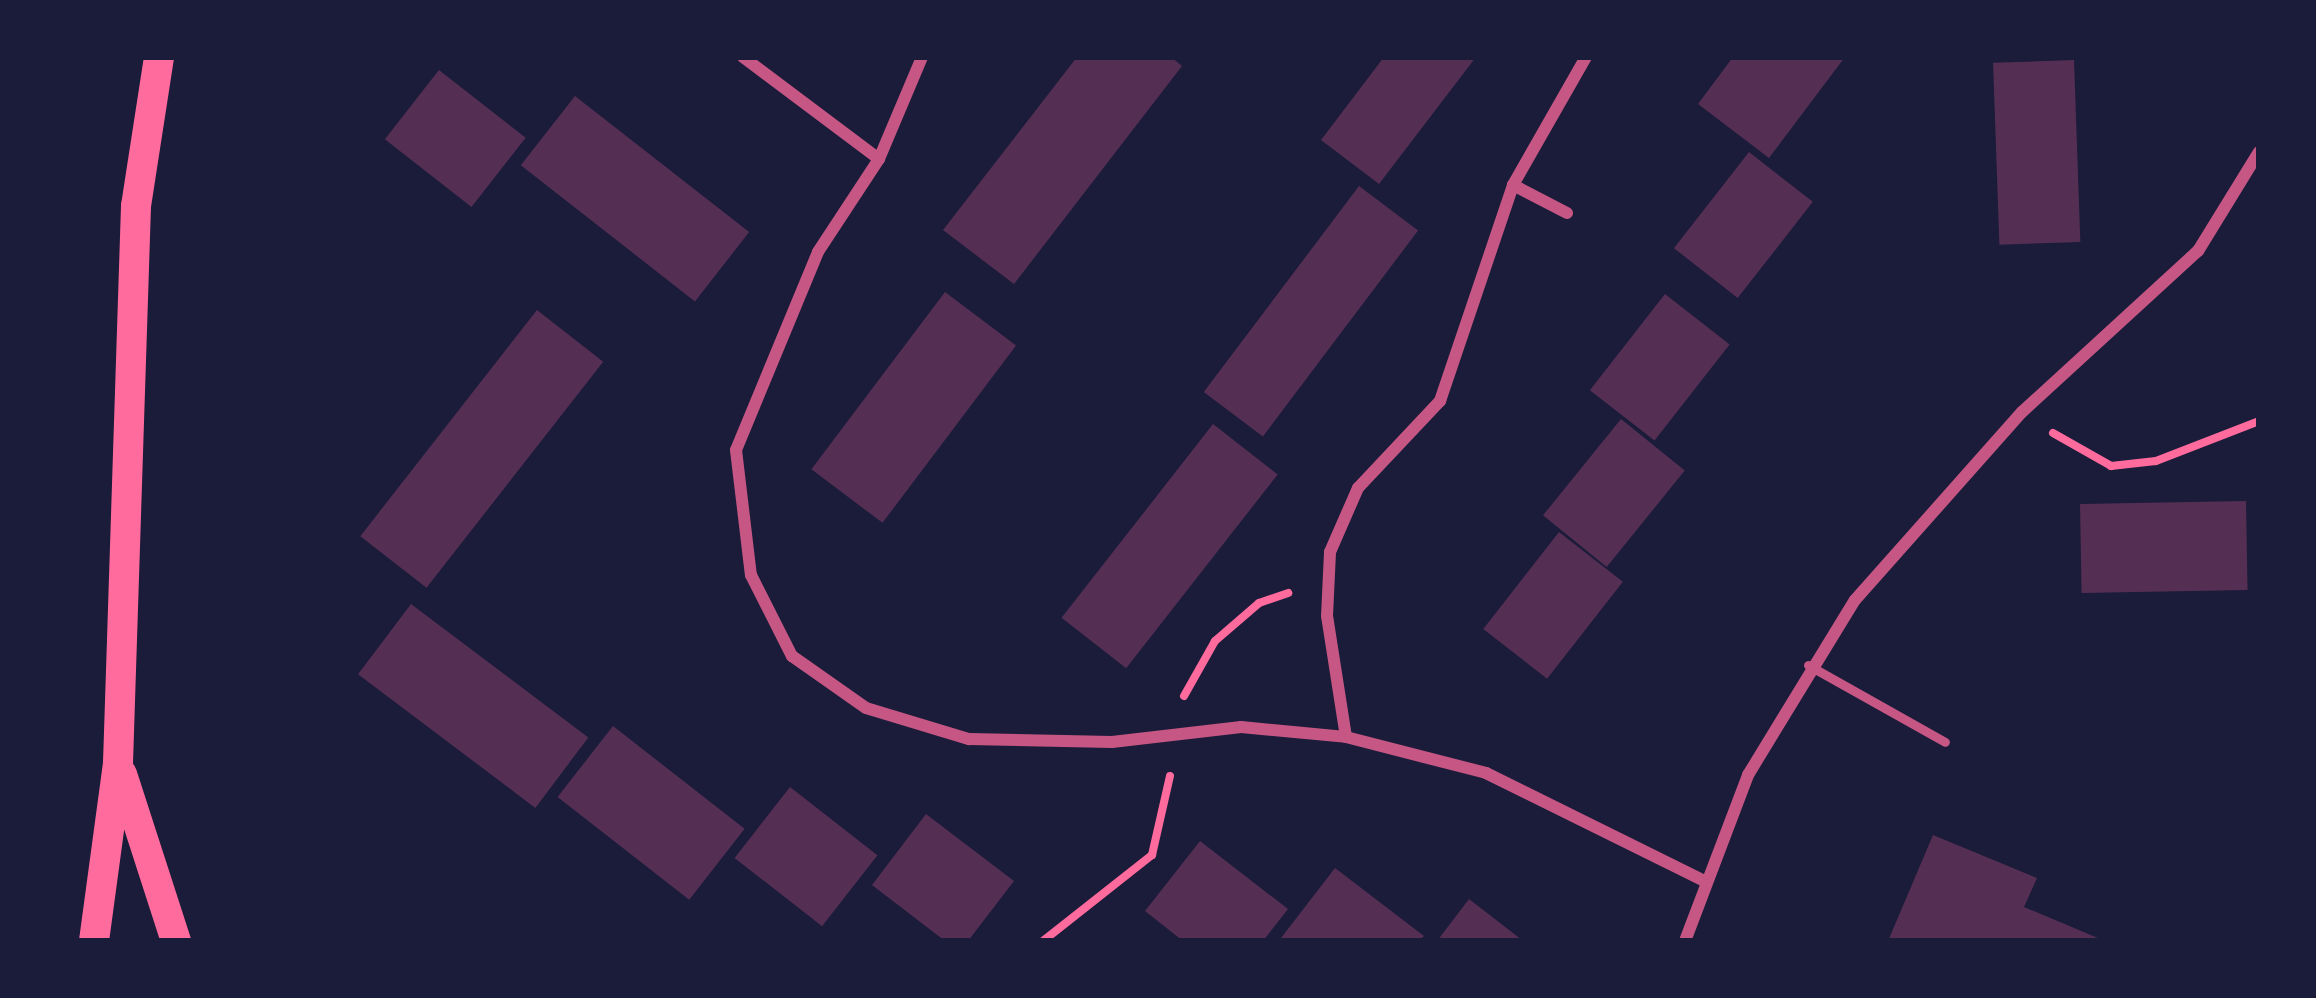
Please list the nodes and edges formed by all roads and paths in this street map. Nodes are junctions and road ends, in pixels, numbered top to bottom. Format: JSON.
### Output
{"nodes":[{"id":1,"x":159,"y":57,"type":"edge"},
{"id":2,"x":743,"y":57,"type":"edge"},
{"id":3,"x":922,"y":57,"type":"edge"},
{"id":4,"x":1586,"y":57,"type":"edge"},
{"id":5,"x":2259,"y":152,"type":"edge"},
{"id":6,"x":879,"y":160,"type":"junction"},
{"id":7,"x":1513,"y":185,"type":"junction"},
{"id":8,"x":1567,"y":213,"type":"dead end"},
{"id":9,"x":2022,"y":412,"type":"junction"},
{"id":10,"x":2259,"y":421,"type":"edge"},
{"id":11,"x":1808,"y":665,"type":"junction"},
{"id":12,"x":1346,"y":737,"type":"junction"},
{"id":13,"x":1945,"y":742,"type":"dead end"},
{"id":14,"x":118,"y":763,"type":"junction"},
{"id":15,"x":1706,"y":881,"type":"junction"},
{"id":16,"x":94,"y":941,"type":"edge"},
{"id":17,"x":176,"y":941,"type":"edge"},
{"id":18,"x":1685,"y":941,"type":"edge"}],
"edges":[{"from":1,"to":14,"type":"main road"},
{"from":2,"to":6,"type":"street"},
{"from":3,"to":6,"type":"street"},
{"from":4,"to":7,"type":"street"},
{"from":5,"to":9,"type":"street"},
{"from":6,"to":12,"type":"street"},
{"from":7,"to":8,"type":"street"},
{"from":7,"to":12,"type":"street"},
{"from":9,"to":10,"type":"path"},
{"from":9,"to":11,"type":"street"},
{"from":11,"to":13,"type":"lane"},
{"from":11,"to":15,"type":"street"},
{"from":12,"to":15,"type":"street"},
{"from":14,"to":16,"type":"main road"},
{"from":14,"to":17,"type":"main road"},
{"from":15,"to":18,"type":"street"}]}
